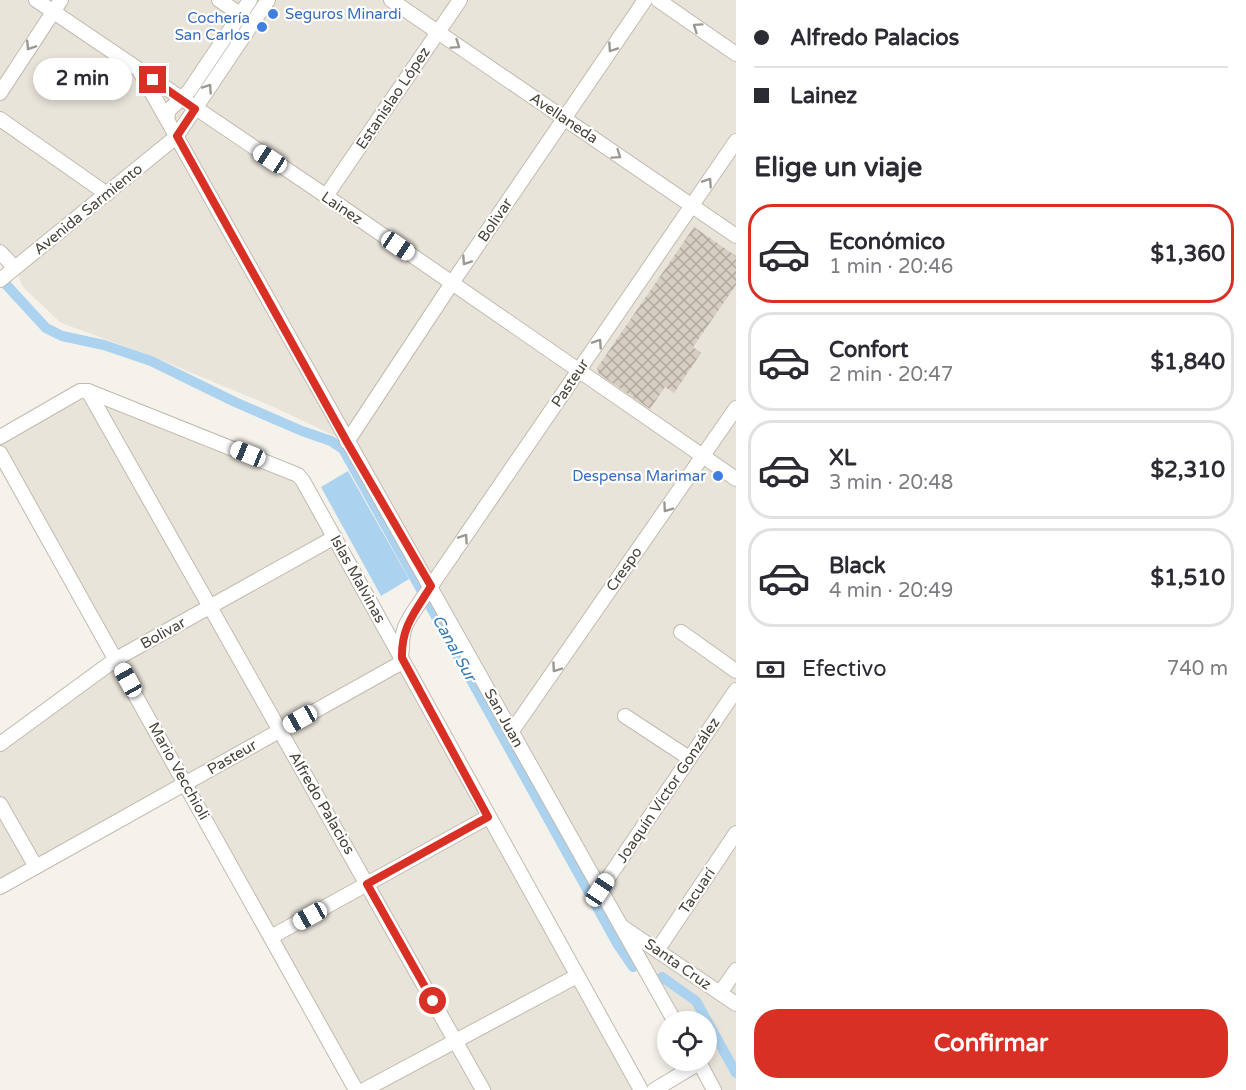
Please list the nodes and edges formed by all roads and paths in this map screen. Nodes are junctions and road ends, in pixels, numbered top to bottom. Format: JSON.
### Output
{"nodes":[{"id":1,"x":36,"y":0,"type":"edge"},
{"id":2,"x":219,"y":0,"type":"edge"},
{"id":3,"x":250,"y":0,"type":"edge"},
{"id":4,"x":268,"y":0,"type":"edge"},
{"id":5,"x":391,"y":0,"type":"edge"},
{"id":6,"x":460,"y":0,"type":"edge"},
{"id":7,"x":645,"y":0,"type":"edge"},
{"id":8,"x":658,"y":0,"type":"edge"},
{"id":9,"x":57,"y":6,"type":"edge"},
{"id":10,"x":240,"y":14,"type":"junction"},
{"id":11,"x":438,"y":32,"type":"junction"},
{"id":12,"x":736,"y":54,"type":"edge"},
{"id":13,"x":138,"y":70,"type":"junction"},
{"id":14,"x":0,"y":93,"type":"edge"},
{"id":15,"x":181,"y":99,"type":"junction"},
{"id":16,"x":195,"y":109,"type":"junction"},
{"id":17,"x":564,"y":118,"type":"junction"},
{"id":18,"x":0,"y":119,"type":"edge"},
{"id":19,"x":167,"y":119,"type":"junction"},
{"id":20,"x":177,"y":136,"type":"junction"},
{"id":21,"x":736,"y":141,"type":"edge"},
{"id":22,"x":107,"y":194,"type":"junction"},
{"id":23,"x":326,"y":196,"type":"junction"},
{"id":24,"x":692,"y":206,"type":"junction"},
{"id":25,"x":736,"y":236,"type":"edge"},
{"id":26,"x":0,"y":252,"type":"edge"},
{"id":27,"x":9,"y":273,"type":"edge"},
{"id":28,"x":452,"y":283,"type":"junction"},
{"id":29,"x":579,"y":370,"type":"junction"},
{"id":30,"x":88,"y":391,"type":"junction"},
{"id":31,"x":736,"y":408,"type":"edge"},
{"id":32,"x":0,"y":437,"type":"edge"},
{"id":33,"x":347,"y":442,"type":"junction"},
{"id":34,"x":0,"y":453,"type":"edge"},
{"id":35,"x":703,"y":456,"type":"junction"},
{"id":36,"x":736,"y":479,"type":"edge"},
{"id":37,"x":335,"y":537,"type":"junction"},
{"id":38,"x":431,"y":586,"type":"junction"},
{"id":39,"x":211,"y":606,"type":"junction"},
{"id":40,"x":408,"y":622,"type":"junction"},
{"id":41,"x":385,"y":627,"type":"junction"},
{"id":42,"x":681,"y":632,"type":"dead end"},
{"id":43,"x":402,"y":658,"type":"junction"},
{"id":44,"x":116,"y":659,"type":"junction"},
{"id":45,"x":736,"y":671,"type":"edge"},
{"id":46,"x":736,"y":690,"type":"edge"},
{"id":47,"x":625,"y":716,"type":"dead end"},
{"id":48,"x":280,"y":730,"type":"junction"},
{"id":49,"x":512,"y":731,"type":"junction"},
{"id":50,"x":0,"y":744,"type":"edge"},
{"id":51,"x":689,"y":758,"type":"junction"},
{"id":52,"x":187,"y":784,"type":"junction"},
{"id":53,"x":0,"y":804,"type":"edge"},
{"id":54,"x":488,"y":817,"type":"junction"},
{"id":55,"x":736,"y":834,"type":"edge"},
{"id":56,"x":36,"y":867,"type":"junction"},
{"id":57,"x":367,"y":884,"type":"junction"},
{"id":58,"x":0,"y":887,"type":"edge"},
{"id":59,"x":600,"y":890,"type":"junction"},
{"id":60,"x":620,"y":925,"type":"junction"},
{"id":61,"x":271,"y":937,"type":"junction"},
{"id":62,"x":658,"y":949,"type":"junction"},
{"id":63,"x":736,"y":970,"type":"edge"},
{"id":64,"x":577,"y":976,"type":"junction"},
{"id":65,"x":720,"y":993,"type":"junction"},
{"id":66,"x":736,"y":1004,"type":"edge"},
{"id":67,"x":669,"y":1011,"type":"edge"},
{"id":68,"x":455,"y":1040,"type":"junction"},
{"id":69,"x":684,"y":1071,"type":"edge"},
{"id":70,"x":703,"y":1071,"type":"edge"},
{"id":71,"x":357,"y":1090,"type":"edge"},
{"id":72,"x":364,"y":1090,"type":"edge"},
{"id":73,"x":483,"y":1090,"type":"edge"},
{"id":74,"x":641,"y":1090,"type":"edge"},
{"id":75,"x":654,"y":1090,"type":"edge"},
{"id":76,"x":714,"y":1090,"type":"edge"}],
"edges":[{"from":1,"to":9,"type":"street","name":"Lainez"},
{"from":2,"to":10,"type":"street"},
{"from":3,"to":10,"type":"street"},
{"from":16,"to":4,"type":"street","name":"Avenida Sarmiento","one_way":true},
{"from":5,"to":11,"type":"street","name":"Avellaneda"},
{"from":6,"to":11,"type":"street","name":"Estanislao López"},
{"from":7,"to":17,"type":"street","name":"Bolivar","one_way":true},
{"from":12,"to":8,"type":"street","one_way":true},
{"from":9,"to":13,"type":"street","name":"Lainez"},
{"from":9,"to":14,"type":"street","one_way":true},
{"from":10,"to":15,"type":"street"},
{"from":11,"to":17,"type":"street","name":"Avellaneda","one_way":true},
{"from":11,"to":23,"type":"street","name":"Estanislao López"},
{"from":13,"to":15,"type":"street","name":"Lainez"},
{"from":13,"to":19,"type":"street","name":"San Juan"},
{"from":15,"to":16,"type":"street","name":"Lainez"},
{"from":15,"to":19,"type":"street"},
{"from":16,"to":20,"type":"street","name":"Avenida Sarmiento"},
{"from":16,"to":23,"type":"street","name":"Lainez"},
{"from":17,"to":24,"type":"street","name":"Avellaneda","one_way":true},
{"from":17,"to":28,"type":"street","name":"Bolivar","one_way":true},
{"from":18,"to":22,"type":"street"},
{"from":19,"to":20,"type":"street","name":"San Juan"},
{"from":20,"to":22,"type":"street","name":"Avenida Sarmiento"},
{"from":20,"to":33,"type":"street","name":"San Juan"},
{"from":24,"to":21,"type":"street","name":"Pasteur","one_way":true},
{"from":22,"to":27,"type":"street","name":"Avenida Sarmiento"},
{"from":23,"to":28,"type":"street","name":"Lainez"},
{"from":24,"to":25,"type":"street","name":"Avellaneda"},
{"from":29,"to":24,"type":"street","name":"Pasteur","one_way":true},
{"from":26,"to":27,"type":"street"},
{"from":28,"to":29,"type":"street","name":"Lainez"},
{"from":28,"to":33,"type":"street","name":"Bolivar"},
{"from":29,"to":35,"type":"street","name":"Lainez"},
{"from":38,"to":29,"type":"street","name":"Pasteur","one_way":true},
{"from":30,"to":32,"type":"street"},
{"from":30,"to":37,"type":"street","name":"Islas Malvinas"},
{"from":30,"to":39,"type":"street","name":"Alfredo Palacios"},
{"from":31,"to":35,"type":"street","name":"Crespo"},
{"from":33,"to":38,"type":"street","name":"San Juan"},
{"from":34,"to":44,"type":"street","name":"Mario Vecchioli"},
{"from":35,"to":36,"type":"street","name":"Lainez"},
{"from":35,"to":49,"type":"street","name":"Crespo","one_way":true},
{"from":37,"to":39,"type":"street","name":"Bolivar"},
{"from":37,"to":41,"type":"street","name":"Islas Malvinas"},
{"from":38,"to":40,"type":"street","name":"Pasteur"},
{"from":38,"to":49,"type":"street","name":"San Juan"},
{"from":39,"to":44,"type":"street","name":"Bolivar"},
{"from":39,"to":48,"type":"street","name":"Alfredo Palacios"},
{"from":40,"to":41,"type":"street"},
{"from":40,"to":43,"type":"street","name":"Pasteur"},
{"from":41,"to":43,"type":"street","name":"Islas Malvinas"},
{"from":42,"to":45,"type":"street"},
{"from":43,"to":48,"type":"street","name":"Pasteur"},
{"from":43,"to":54,"type":"street","name":"Islas Malvinas"},
{"from":44,"to":50,"type":"street","name":"Bolivar"},
{"from":44,"to":52,"type":"street","name":"Mario Vecchioli"},
{"from":46,"to":51,"type":"street","name":"Joaquín Víctor González"},
{"from":47,"to":51,"type":"street"},
{"from":48,"to":52,"type":"street","name":"Pasteur"},
{"from":48,"to":57,"type":"street","name":"Alfredo Palacios"},
{"from":49,"to":59,"type":"street","name":"San Juan"},
{"from":51,"to":59,"type":"street","name":"Joaquín Víctor González"},
{"from":52,"to":56,"type":"street","name":"Pasteur"},
{"from":52,"to":61,"type":"street","name":"Mario Vecchioli"},
{"from":53,"to":56,"type":"street"},
{"from":54,"to":57,"type":"street"},
{"from":54,"to":64,"type":"street","name":"Islas Malvinas"},
{"from":55,"to":62,"type":"street","name":"Tacuarí"},
{"from":56,"to":58,"type":"street","name":"Pasteur"},
{"from":57,"to":61,"type":"street"},
{"from":57,"to":68,"type":"street","name":"Alfredo Palacios"},
{"from":59,"to":60,"type":"street","name":"San Juan"},
{"from":60,"to":62,"type":"street","name":"Santa Cruz"},
{"from":60,"to":67,"type":"street","name":"San Juan"},
{"from":61,"to":71,"type":"street","name":"Mario Vecchioli"},
{"from":62,"to":65,"type":"street","name":"Santa Cruz"},
{"from":63,"to":65,"type":"street"},
{"from":64,"to":68,"type":"street"},
{"from":64,"to":74,"type":"street","name":"Islas Malvinas"},
{"from":65,"to":66,"type":"street","name":"Santa Cruz"},
{"from":68,"to":72,"type":"street"},
{"from":68,"to":73,"type":"street","name":"Alfredo Palacios"},
{"from":69,"to":75,"type":"street"},
{"from":70,"to":76,"type":"street"}]}
